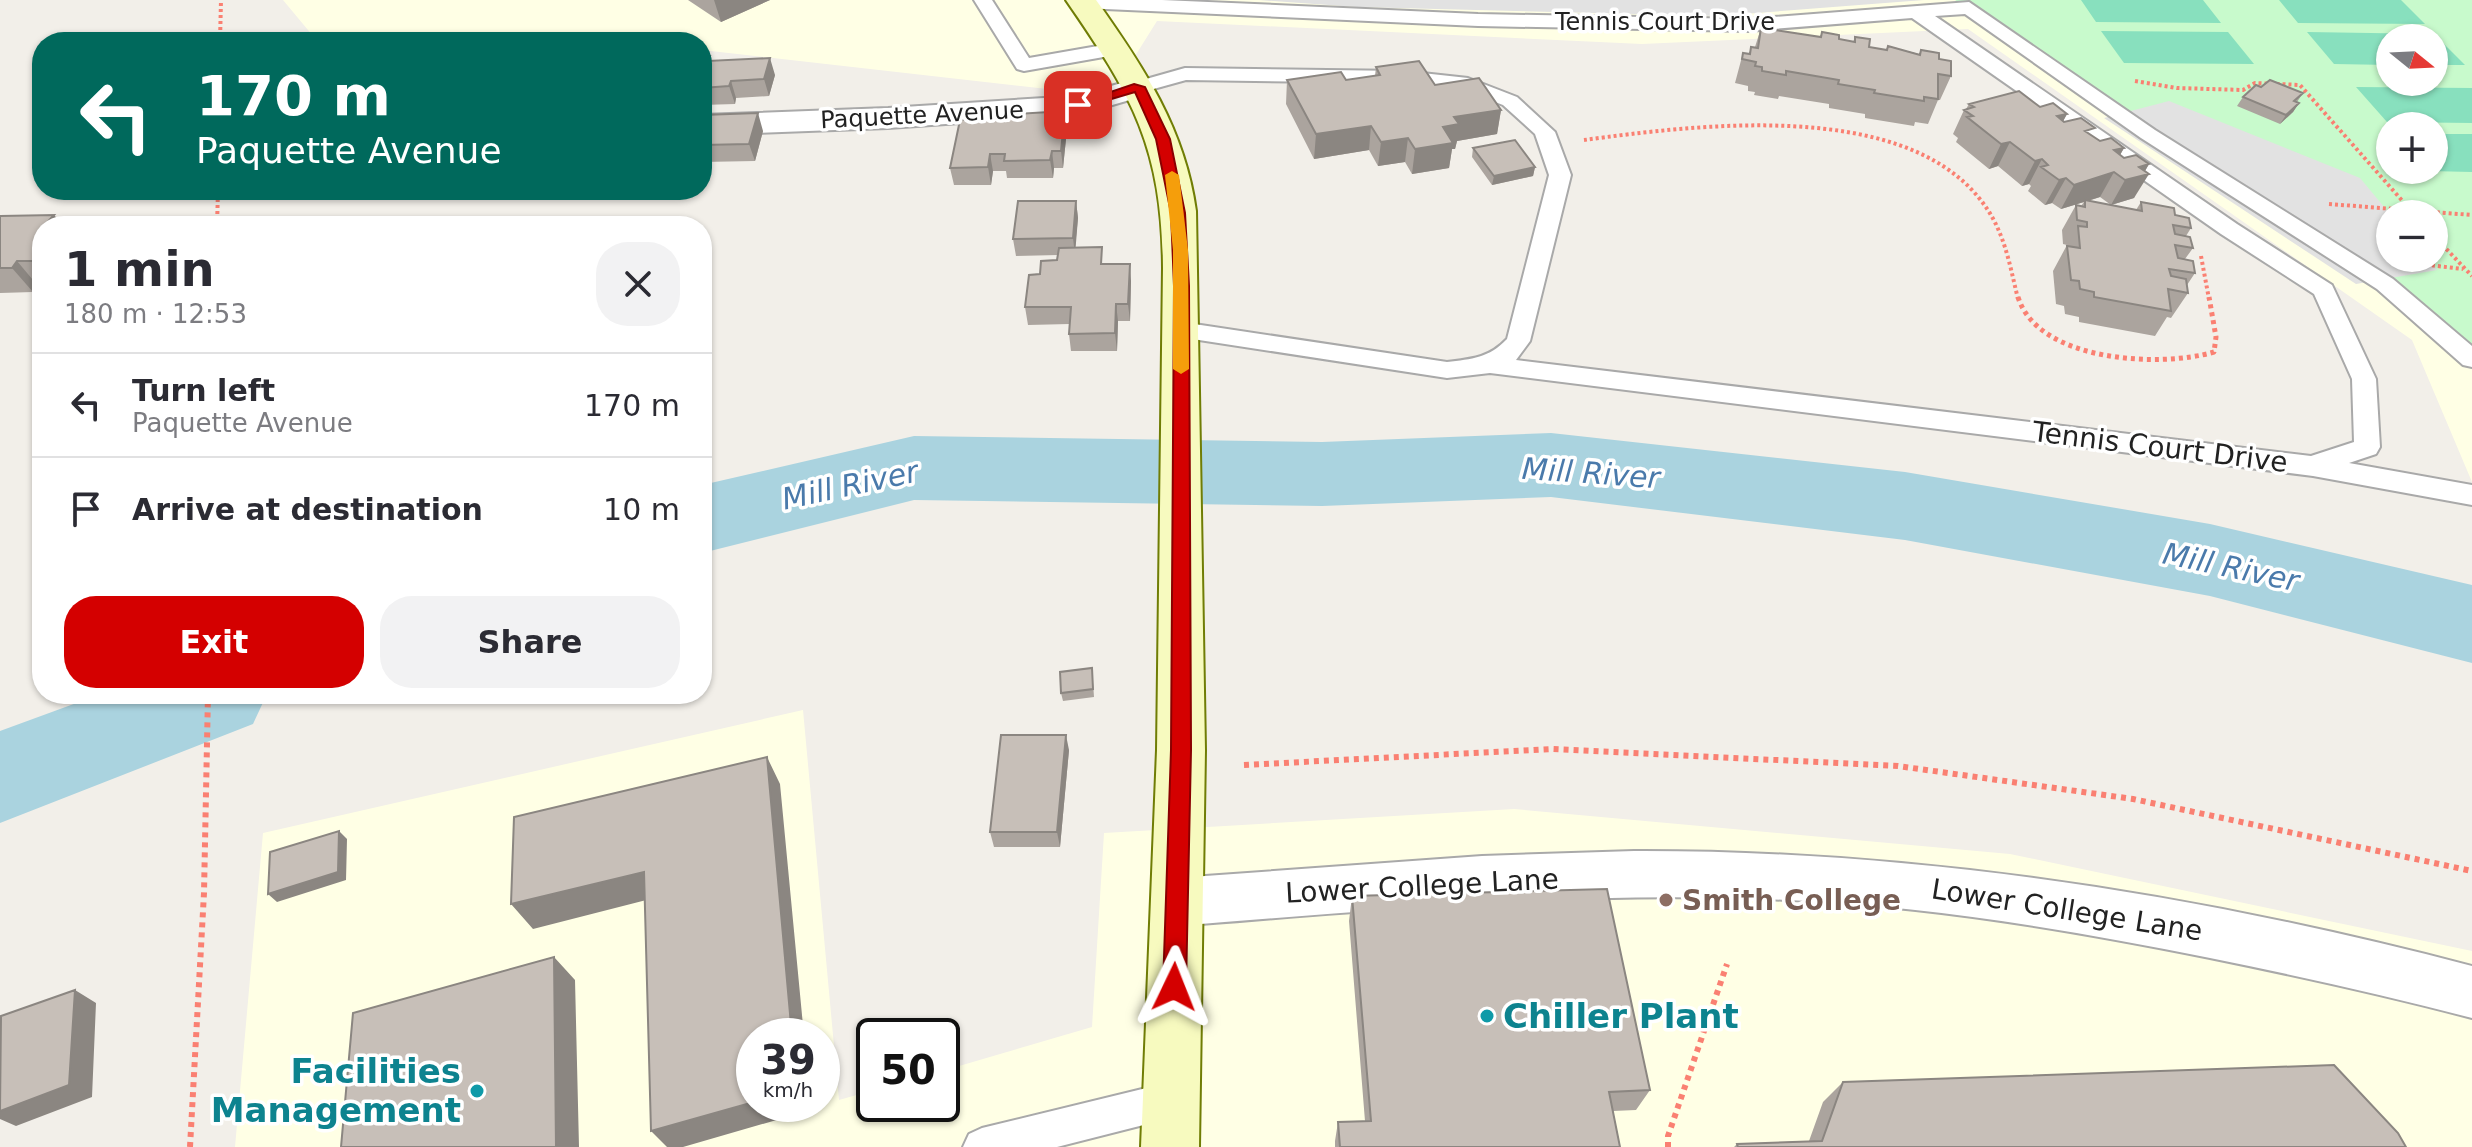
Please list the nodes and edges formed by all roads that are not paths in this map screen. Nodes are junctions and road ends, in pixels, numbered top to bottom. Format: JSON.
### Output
{"nodes":[{"id":1,"x":983,"y":0,"type":"edge"},
{"id":2,"x":1082,"y":1,"type":"edge"},
{"id":3,"x":1962,"y":4,"type":"edge"},
{"id":4,"x":1916,"y":12,"type":"junction"},
{"id":5,"x":1115,"y":49,"type":"junction"},
{"id":6,"x":1139,"y":87,"type":"junction"},
{"id":7,"x":712,"y":125,"type":"edge"},
{"id":8,"x":1181,"y":330,"type":"junction"},
{"id":9,"x":2472,"y":359,"type":"edge"},
{"id":10,"x":1490,"y":365,"type":"junction"},
{"id":11,"x":2313,"y":466,"type":"junction"},
{"id":12,"x":2472,"y":495,"type":"edge"},
{"id":13,"x":1177,"y":902,"type":"junction"},
{"id":14,"x":2472,"y":992,"type":"edge"},
{"id":15,"x":1170,"y":1123,"type":"edge"},
{"id":16,"x":982,"y":1147,"type":"edge"}],
"edges":[{"from":1,"to":5,"type":"lane"},
{"from":2,"to":4,"type":"lane","name":"Tennis Court Drive"},
{"from":2,"to":5,"type":"main road"},
{"from":3,"to":4,"type":"lane","name":"Tennis Court Drive"},
{"from":3,"to":9,"type":"lane","name":"Tennis Court Drive"},
{"from":4,"to":11,"type":"lane"},
{"from":5,"to":6,"type":"main road"},
{"from":6,"to":7,"type":"street","name":"Paquette Avenue"},
{"from":6,"to":8,"type":"main road"},
{"from":6,"to":10,"type":"lane"},
{"from":8,"to":10,"type":"lane","name":"Tennis Court Drive"},
{"from":8,"to":13,"type":"main road"},
{"from":10,"to":11,"type":"lane","name":"Tennis Court Drive"},
{"from":11,"to":12,"type":"lane","name":"Tennis Court Drive"},
{"from":13,"to":14,"type":"street","name":"Lower College Lane"},
{"from":13,"to":15,"type":"main road"},
{"from":15,"to":16,"type":"lane"}]}
